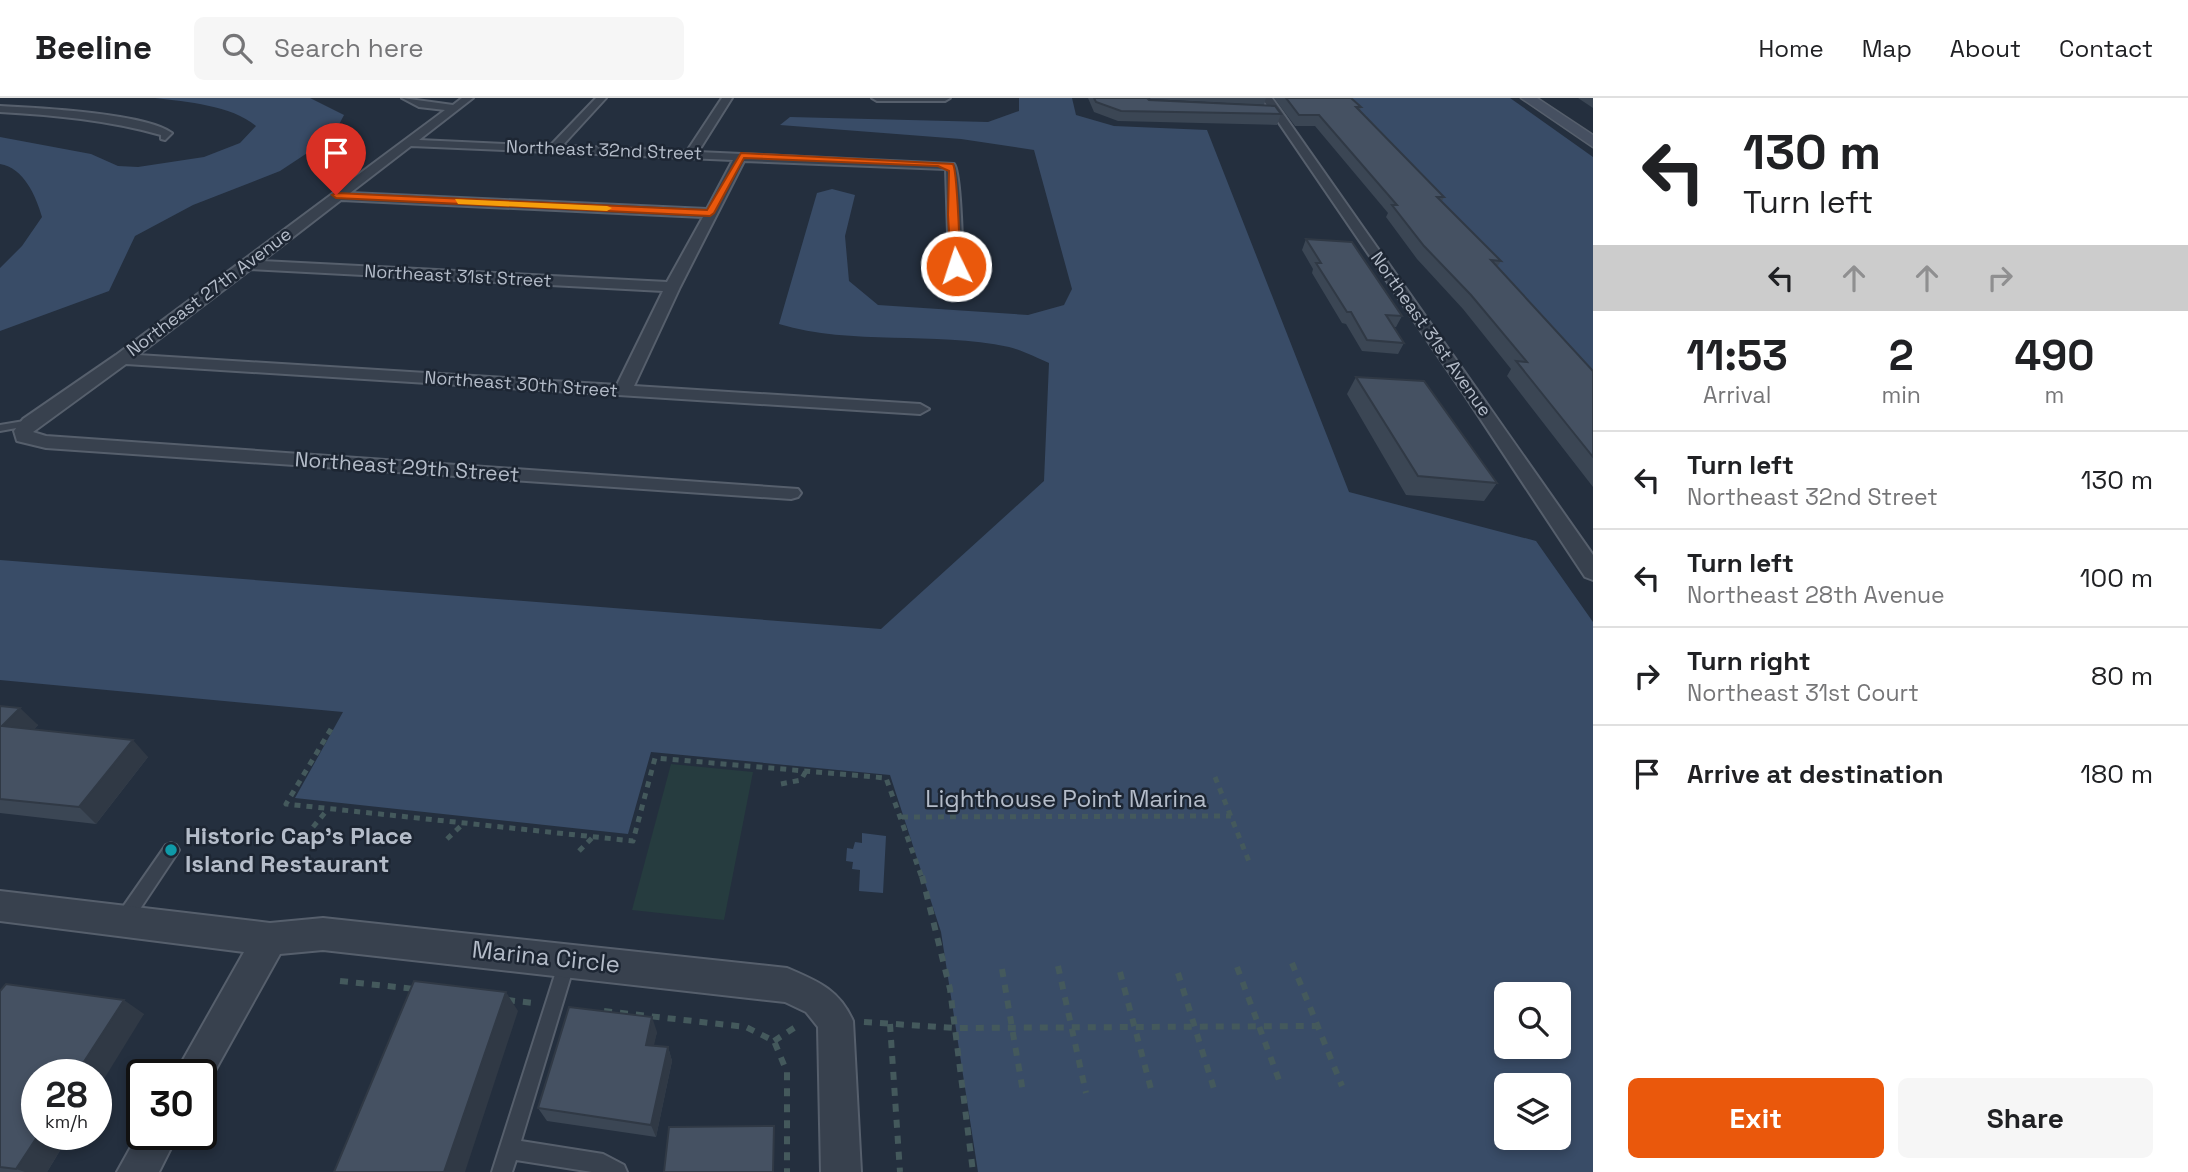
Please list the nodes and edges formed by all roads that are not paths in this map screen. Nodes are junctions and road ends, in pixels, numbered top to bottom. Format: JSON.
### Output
{"nodes":[{"id":1,"x":407,"y":98,"type":"edge"},
{"id":2,"x":468,"y":98,"type":"edge"},
{"id":3,"x":601,"y":98,"type":"edge"},
{"id":4,"x":727,"y":98,"type":"edge"},
{"id":5,"x":877,"y":98,"type":"edge"},
{"id":6,"x":945,"y":98,"type":"edge"},
{"id":7,"x":1528,"y":98,"type":"edge"},
{"id":8,"x":1268,"y":106,"type":"edge"},
{"id":9,"x":454,"y":108,"type":"junction"},
{"id":10,"x":0,"y":109,"type":"edge"},
{"id":11,"x":165,"y":137,"type":"dead end"},
{"id":12,"x":1593,"y":142,"type":"edge"},
{"id":13,"x":408,"y":143,"type":"junction"},
{"id":14,"x":554,"y":148,"type":"junction"},
{"id":15,"x":691,"y":154,"type":"junction"},
{"id":16,"x":741,"y":156,"type":"junction"},
{"id":17,"x":336,"y":195,"type":"junction"},
{"id":18,"x":710,"y":213,"type":"junction"},
{"id":19,"x":245,"y":264,"type":"junction"},
{"id":20,"x":956,"y":266,"type":"dead end"},
{"id":21,"x":671,"y":287,"type":"junction"},
{"id":22,"x":122,"y":359,"type":"junction"},
{"id":23,"x":623,"y":390,"type":"junction"},
{"id":24,"x":920,"y":409,"type":"dead end"},
{"id":25,"x":0,"y":428,"type":"edge"},
{"id":26,"x":27,"y":430,"type":"junction"},
{"id":27,"x":791,"y":493,"type":"dead end"},
{"id":28,"x":1593,"y":572,"type":"edge"},
{"id":29,"x":171,"y":850,"type":"dead end"},
{"id":30,"x":0,"y":906,"type":"edge"},
{"id":31,"x":122,"y":922,"type":"junction"},
{"id":32,"x":270,"y":939,"type":"junction"},
{"id":33,"x":567,"y":960,"type":"junction"},
{"id":34,"x":201,"y":1059,"type":"edge"},
{"id":35,"x":509,"y":1149,"type":"junction"},
{"id":36,"x":150,"y":1150,"type":"edge"},
{"id":37,"x":137,"y":1172,"type":"edge"},
{"id":38,"x":502,"y":1172,"type":"edge"},
{"id":39,"x":617,"y":1172,"type":"edge"},
{"id":40,"x":841,"y":1172,"type":"edge"}],
"edges":[{"from":1,"to":9,"type":"street"},
{"from":2,"to":9,"type":"street","name":"Northeast 27th Avenue"},
{"from":3,"to":14,"type":"street"},
{"from":4,"to":15,"type":"street"},
{"from":5,"to":6,"type":"street"},
{"from":7,"to":12,"type":"main road"},
{"from":8,"to":28,"type":"street","name":"Northeast 31st Avenue"},
{"from":9,"to":13,"type":"street","name":"Northeast 27th Avenue"},
{"from":10,"to":11,"type":"street"},
{"from":13,"to":14,"type":"street","name":"Northeast 32nd Street"},
{"from":13,"to":17,"type":"street","name":"Northeast 27th Avenue"},
{"from":14,"to":15,"type":"street","name":"Northeast 32nd Street"},
{"from":15,"to":16,"type":"street","name":"Northeast 32nd Street"},
{"from":16,"to":18,"type":"street"},
{"from":16,"to":20,"type":"street","name":"Northeast 32nd Street"},
{"from":17,"to":18,"type":"street"},
{"from":17,"to":19,"type":"street","name":"Northeast 27th Avenue"},
{"from":18,"to":21,"type":"street"},
{"from":19,"to":21,"type":"street","name":"Northeast 31st Street"},
{"from":19,"to":22,"type":"street","name":"Northeast 27th Avenue"},
{"from":21,"to":23,"type":"street"},
{"from":22,"to":23,"type":"street","name":"Northeast 30th Street"},
{"from":22,"to":26,"type":"street","name":"Northeast 27th Avenue"},
{"from":23,"to":24,"type":"street","name":"Northeast 30th Street"},
{"from":25,"to":26,"type":"lane"},
{"from":26,"to":27,"type":"street","name":"Northeast 29th Street"},
{"from":29,"to":31,"type":"lane"},
{"from":30,"to":31,"type":"street","name":"Marina Circle"},
{"from":31,"to":32,"type":"street","name":"Marina Circle"},
{"from":32,"to":33,"type":"street","name":"Marina Circle"},
{"from":32,"to":34,"type":"street"},
{"from":33,"to":35,"type":"lane"},
{"from":33,"to":40,"type":"street","name":"Marina Circle"},
{"from":35,"to":38,"type":"lane"},
{"from":35,"to":39,"type":"lane"},
{"from":36,"to":37,"type":"street"}]}
